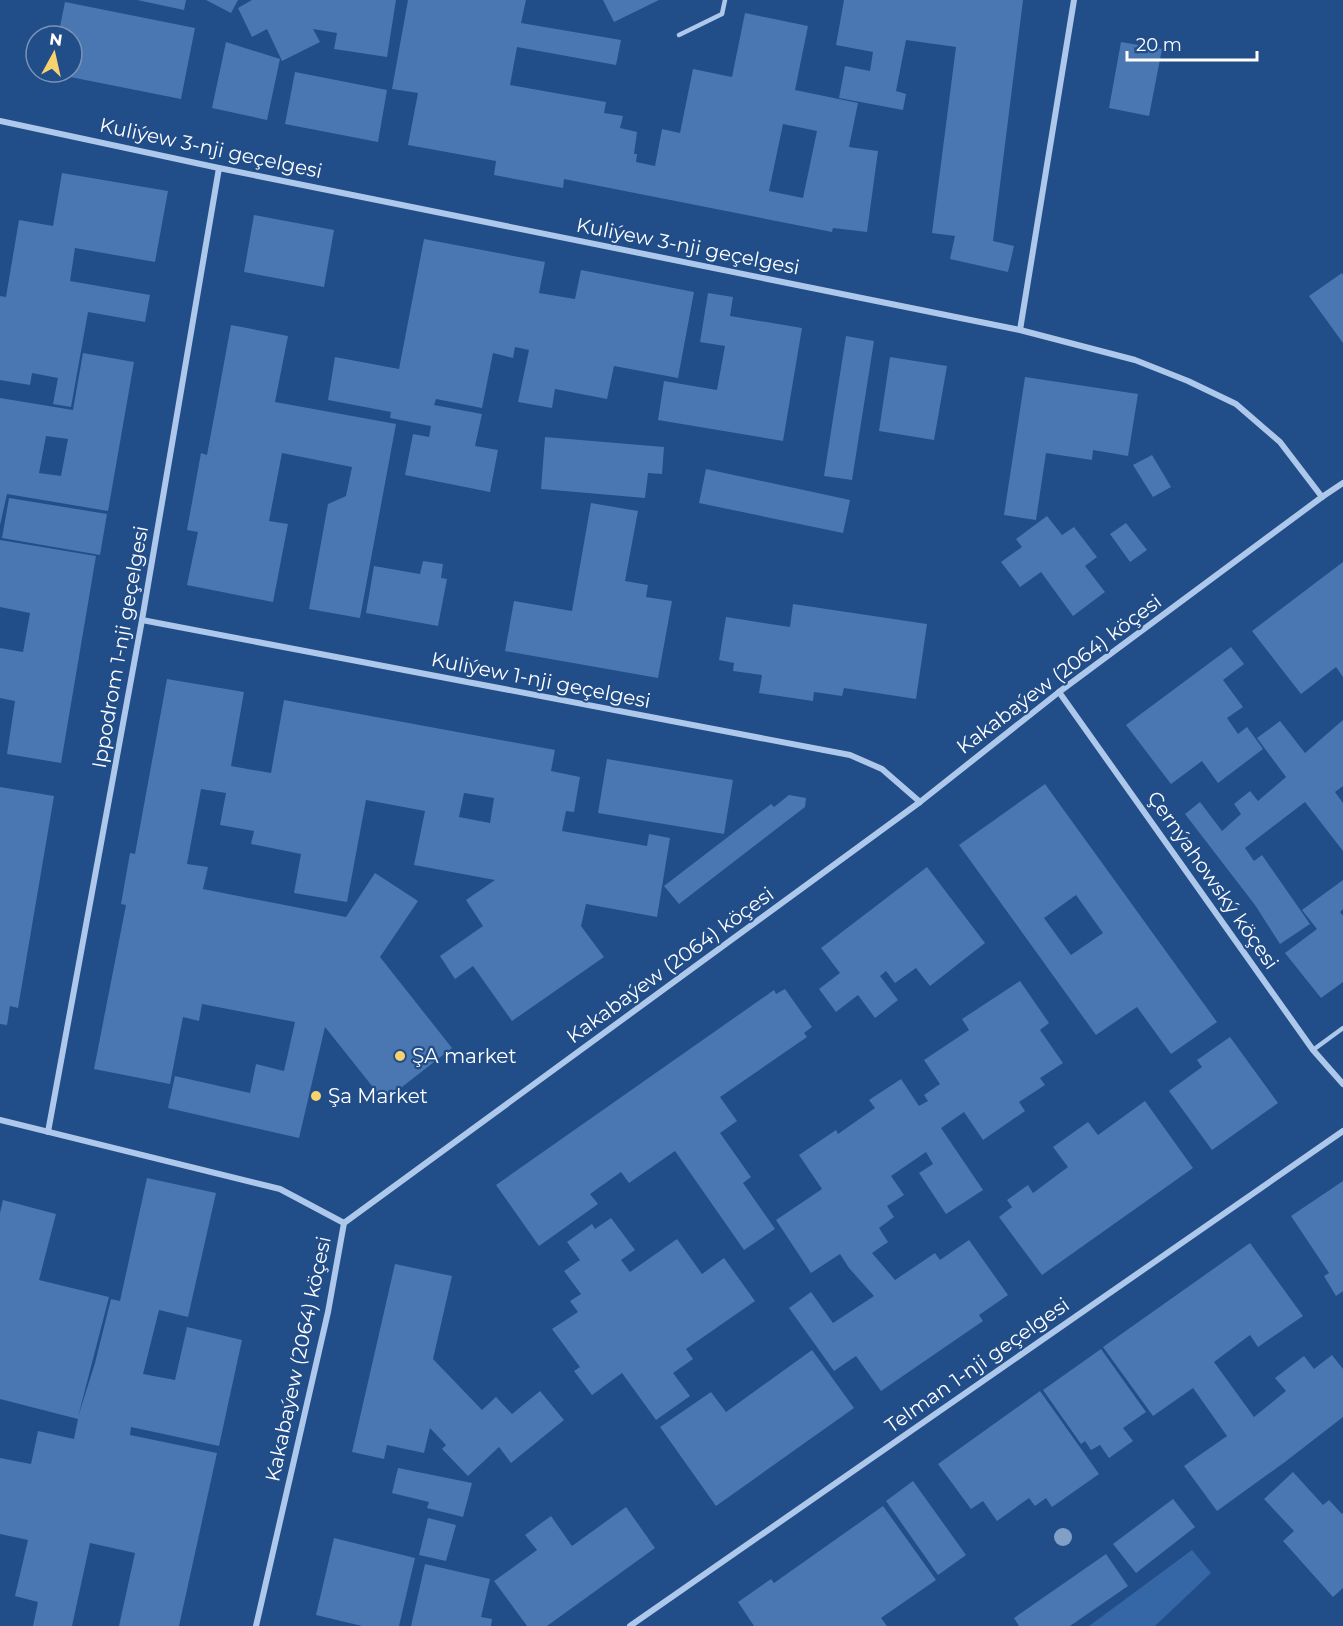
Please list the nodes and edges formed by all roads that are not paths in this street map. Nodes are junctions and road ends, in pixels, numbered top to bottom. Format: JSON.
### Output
{"nodes":[{"id":1,"x":725,"y":0,"type":"edge"},
{"id":2,"x":1074,"y":0,"type":"edge"},
{"id":3,"x":679,"y":35,"type":"dead end"},
{"id":4,"x":0,"y":121,"type":"edge"},
{"id":5,"x":219,"y":168,"type":"junction"},
{"id":6,"x":1020,"y":330,"type":"junction"},
{"id":7,"x":1343,"y":483,"type":"edge"},
{"id":8,"x":1322,"y":497,"type":"junction"},
{"id":9,"x":142,"y":620,"type":"junction"},
{"id":10,"x":1059,"y":692,"type":"junction"},
{"id":11,"x":921,"y":802,"type":"junction"},
{"id":12,"x":1343,"y":1028,"type":"edge"},
{"id":13,"x":1313,"y":1050,"type":"junction"},
{"id":14,"x":1343,"y":1084,"type":"edge"},
{"id":15,"x":0,"y":1120,"type":"edge"},
{"id":16,"x":1343,"y":1131,"type":"edge"},
{"id":17,"x":48,"y":1132,"type":"junction"},
{"id":18,"x":344,"y":1223,"type":"junction"},
{"id":19,"x":256,"y":1626,"type":"edge"},
{"id":20,"x":630,"y":1626,"type":"edge"}],
"edges":[{"from":1,"to":3,"type":"lane"},
{"from":2,"to":6,"type":"street"},
{"from":4,"to":5,"type":"street","name":"Kuliýew 3-nji geçelgesi"},
{"from":5,"to":6,"type":"street","name":"Kuliýew 3-nji geçelgesi"},
{"from":5,"to":9,"type":"street","name":"Ippodrom 1-nji geçelgesi"},
{"from":6,"to":8,"type":"street","name":"Kuliýew 3-nji geçelgesi"},
{"from":7,"to":8,"type":"street","name":"Kakabaýew (2064) köçesi"},
{"from":8,"to":10,"type":"street","name":"Kakabaýew (2064) köçesi"},
{"from":9,"to":11,"type":"street","name":"Kuliýew 1-nji geçelgesi"},
{"from":9,"to":17,"type":"street","name":"Ippodrom 1-nji geçelgesi"},
{"from":10,"to":11,"type":"street","name":"Kakabaýew (2064) köçesi"},
{"from":10,"to":13,"type":"street","name":"Çernýahowský köçesi"},
{"from":11,"to":18,"type":"street","name":"Kakabaýew (2064) köçesi"},
{"from":12,"to":13,"type":"lane"},
{"from":13,"to":14,"type":"street","name":"Çernýahowský köçesi"},
{"from":15,"to":17,"type":"street"},
{"from":16,"to":20,"type":"street","name":"Telman 1-nji geçelgesi"},
{"from":17,"to":18,"type":"street"},
{"from":18,"to":19,"type":"street","name":"Kakabaýew (2064) köçesi"}]}
